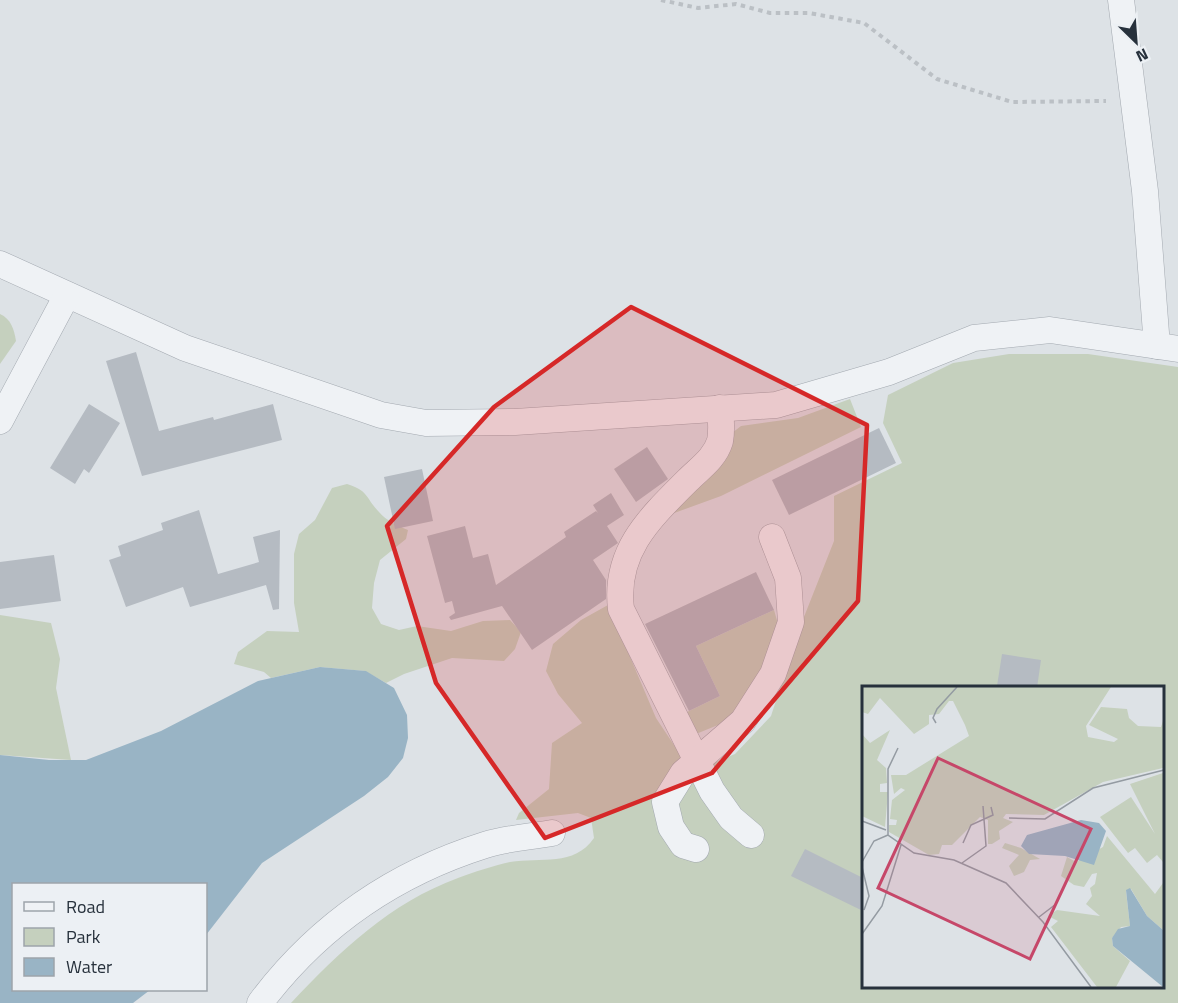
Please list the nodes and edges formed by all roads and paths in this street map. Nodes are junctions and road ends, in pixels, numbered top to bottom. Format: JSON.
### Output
{"nodes":[{"id":1,"x":661,"y":0,"type":"edge"},
{"id":2,"x":1122,"y":0,"type":"edge"},
{"id":3,"x":1134,"y":102,"type":"junction"},
{"id":4,"x":0,"y":264,"type":"edge"},
{"id":5,"x":67,"y":296,"type":"junction"},
{"id":6,"x":1168,"y":348,"type":"edge"},
{"id":7,"x":720,"y":408,"type":"junction"},
{"id":8,"x":0,"y":421,"type":"edge"},
{"id":9,"x":772,"y":537,"type":"dead end"},
{"id":10,"x":697,"y":759,"type":"junction"},
{"id":11,"x":552,"y":833,"type":"dead end"},
{"id":12,"x":751,"y":835,"type":"dead end"},
{"id":13,"x":696,"y":849,"type":"dead end"},
{"id":14,"x":260,"y":1003,"type":"edge"}],
"edges":[{"from":1,"to":3,"type":"path"},
{"from":2,"to":3,"type":"street"},
{"from":3,"to":6,"type":"street"},
{"from":4,"to":5,"type":"street"},
{"from":5,"to":7,"type":"street"},
{"from":5,"to":8,"type":"street"},
{"from":6,"to":7,"type":"street"},
{"from":7,"to":10,"type":"street"},
{"from":9,"to":10,"type":"street"},
{"from":10,"to":12,"type":"street"},
{"from":10,"to":13,"type":"street"},
{"from":11,"to":14,"type":"street"}]}
